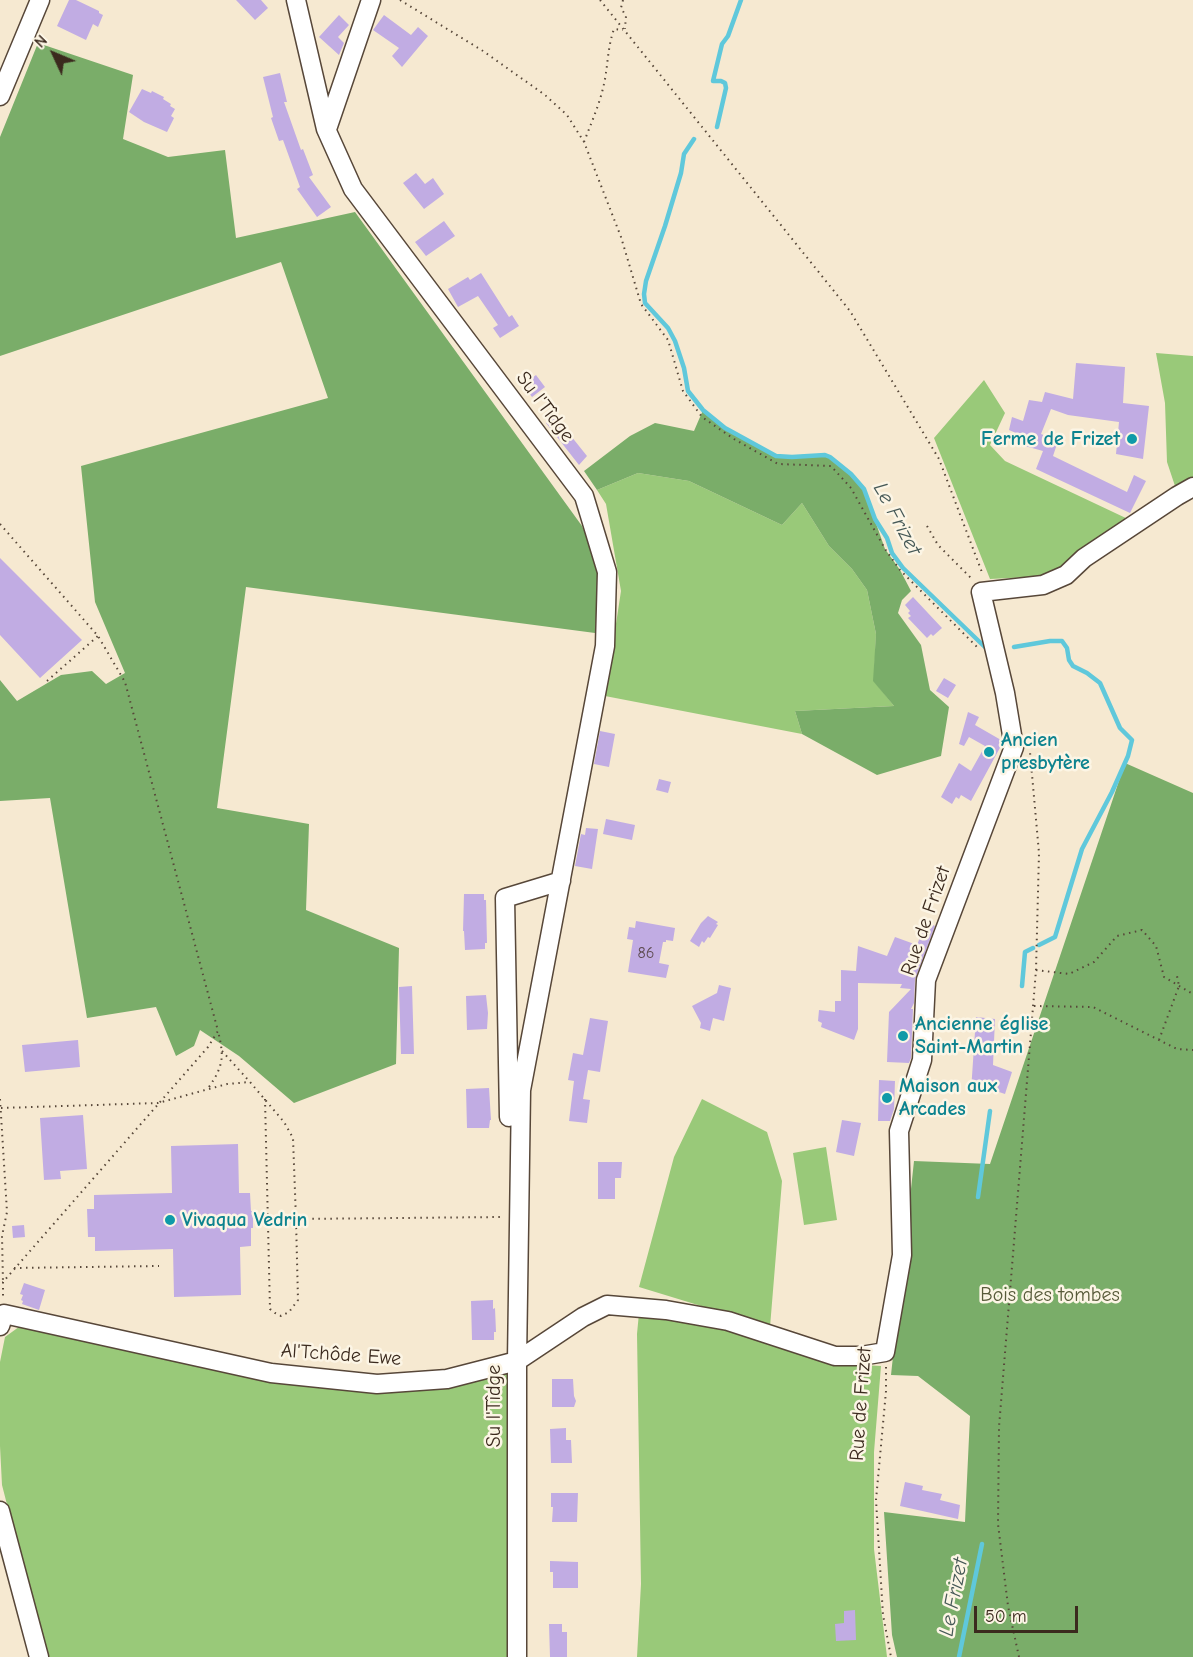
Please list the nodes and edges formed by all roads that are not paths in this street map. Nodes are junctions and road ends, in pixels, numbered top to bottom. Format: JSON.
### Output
{"nodes":[{"id":1,"x":40,"y":0,"type":"edge"},
{"id":2,"x":296,"y":0,"type":"edge"},
{"id":3,"x":371,"y":0,"type":"edge"},
{"id":4,"x":0,"y":96,"type":"edge"},
{"id":5,"x":326,"y":129,"type":"junction"},
{"id":6,"x":1193,"y":487,"type":"edge"},
{"id":7,"x":561,"y":881,"type":"junction"},
{"id":8,"x":520,"y":1156,"type":"junction"},
{"id":9,"x":2,"y":1320,"type":"edge"},
{"id":10,"x":885,"y":1352,"type":"joint"},
{"id":11,"x":517,"y":1361,"type":"junction"},
{"id":12,"x":0,"y":1511,"type":"edge"},
{"id":13,"x":39,"y":1657,"type":"edge"},
{"id":14,"x":517,"y":1657,"type":"edge"}],
"edges":[{"from":1,"to":4,"type":"street"},
{"from":2,"to":5,"type":"street","name":"Su l'Tîdge"},
{"from":3,"to":5,"type":"street"},
{"from":5,"to":7,"type":"street","name":"Su l'Tîdge"},
{"from":6,"to":10,"type":"street","name":"Rue de Frizet"},
{"from":7,"to":8,"type":"street","name":"Su l'Tîdge"},
{"from":7,"to":8,"type":"street","name":"Su l'Tîdge"},
{"from":8,"to":11,"type":"street","name":"Su l'Tîdge"},
{"from":9,"to":11,"type":"street","name":"Al'Tchôde Ewe"},
{"from":10,"to":11,"type":"street","name":"Al'Tchôde Ewe"},
{"from":11,"to":14,"type":"street","name":"Su l'Tîdge"},
{"from":12,"to":13,"type":"street"}]}
